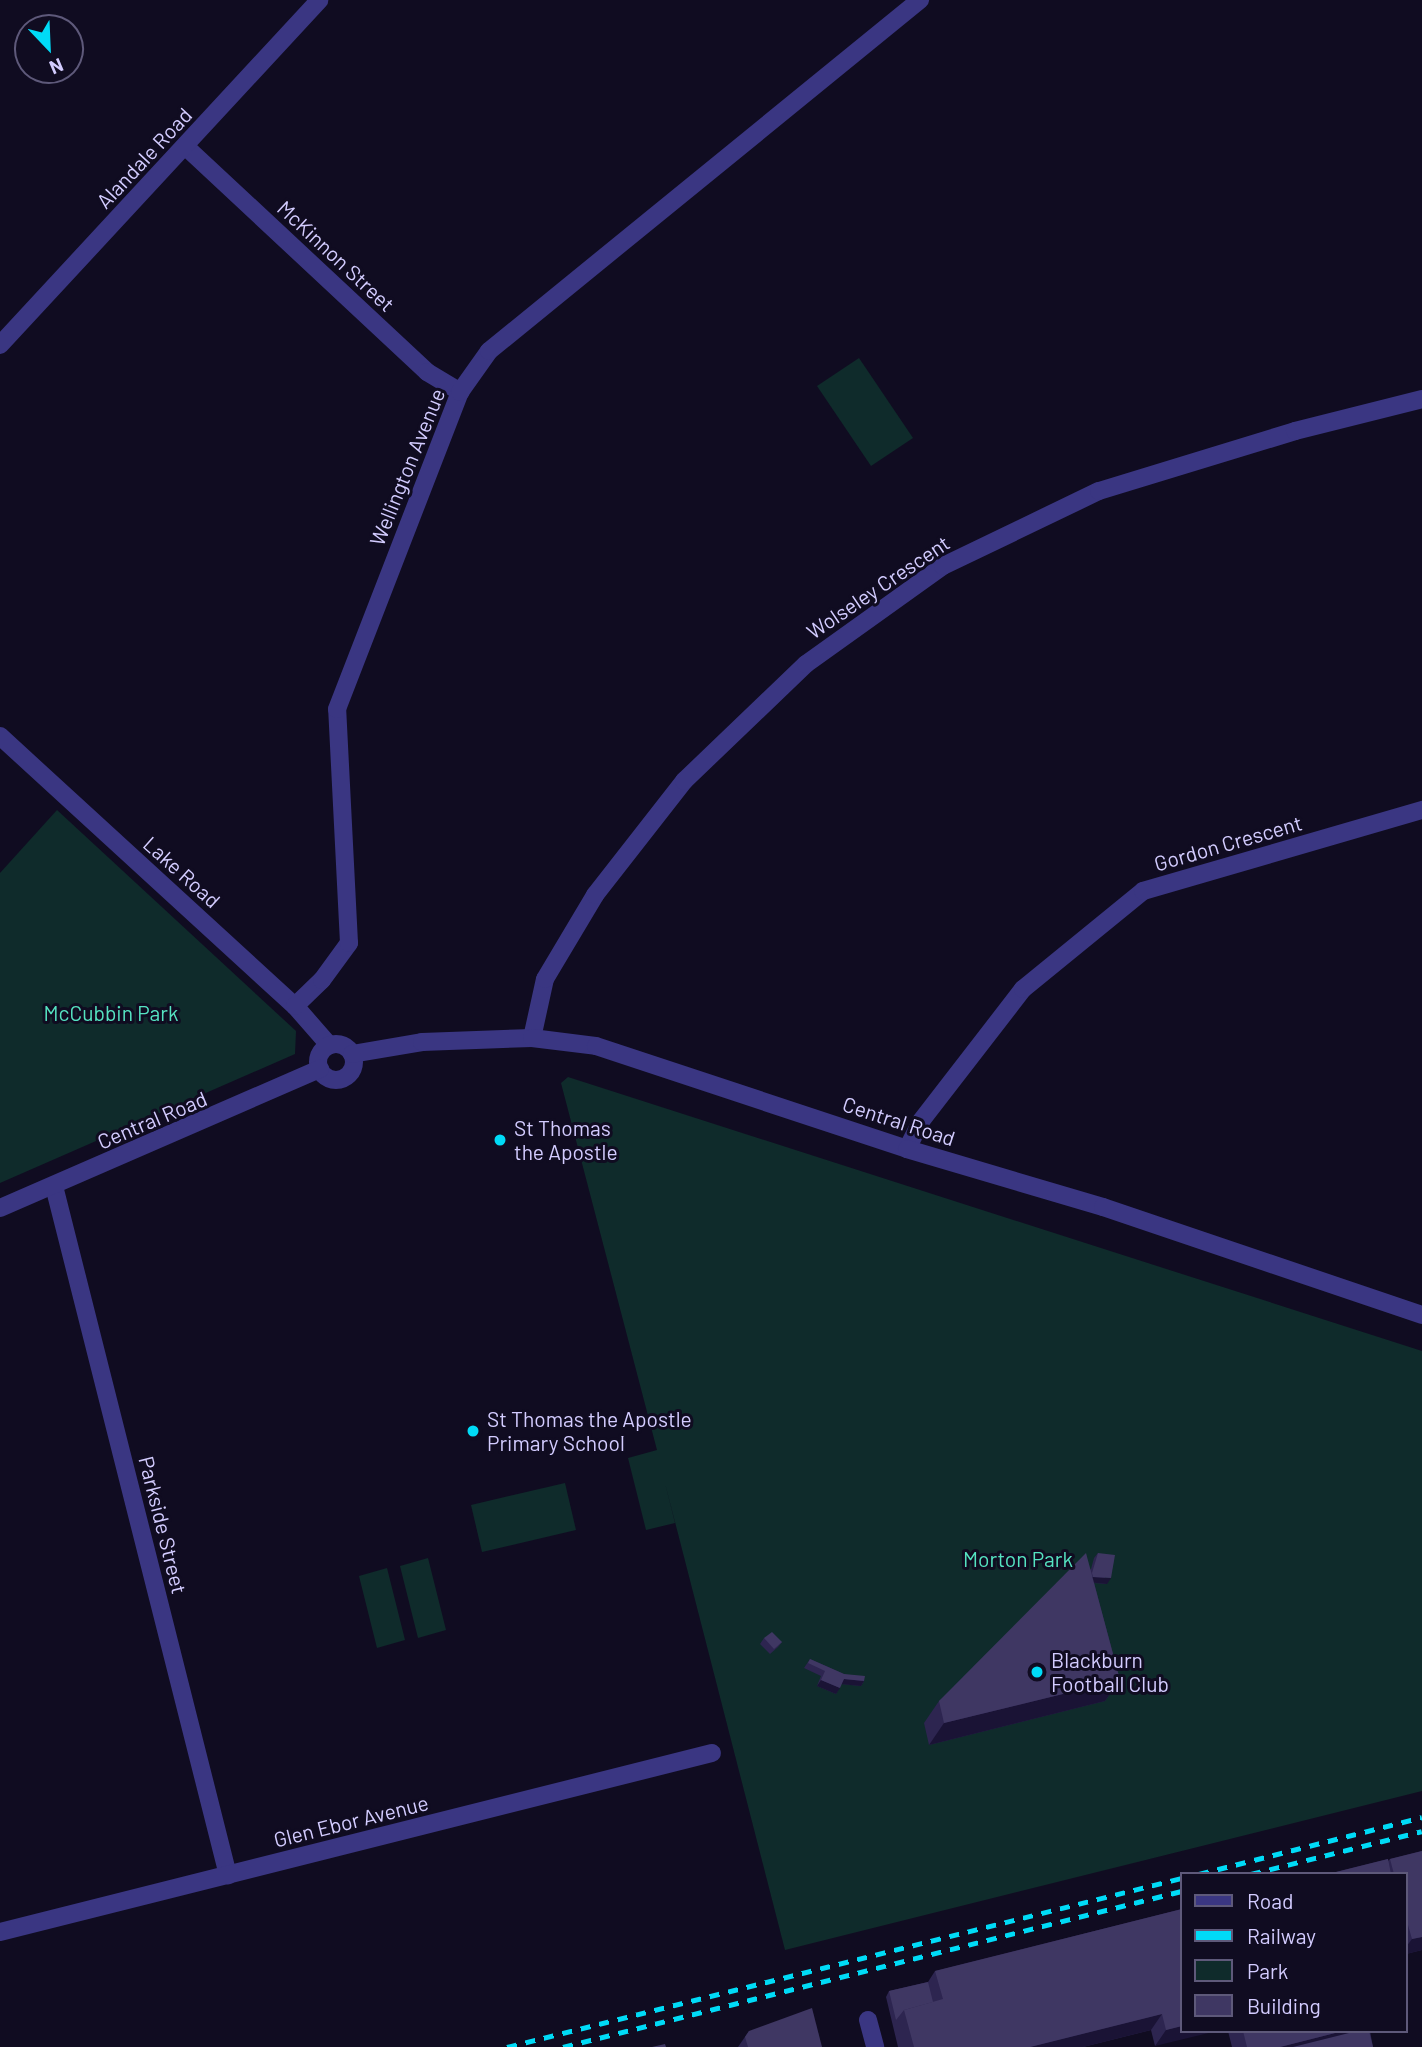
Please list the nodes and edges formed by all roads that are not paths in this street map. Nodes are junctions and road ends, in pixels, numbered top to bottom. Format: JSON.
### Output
{"nodes":[{"id":1,"x":319,"y":0,"type":"edge"},
{"id":2,"x":920,"y":0,"type":"edge"},
{"id":3,"x":186,"y":147,"type":"junction"},
{"id":4,"x":0,"y":345,"type":"edge"},
{"id":5,"x":460,"y":392,"type":"junction"},
{"id":6,"x":1422,"y":398,"type":"edge"},
{"id":7,"x":0,"y":736,"type":"edge"},
{"id":8,"x":1422,"y":810,"type":"edge"},
{"id":9,"x":295,"y":1006,"type":"junction"},
{"id":10,"x":532,"y":1038,"type":"junction"},
{"id":11,"x":329,"y":1045,"type":"junction"},
{"id":12,"x":352,"y":1054,"type":"junction"},
{"id":13,"x":320,"y":1069,"type":"junction"},
{"id":14,"x":907,"y":1149,"type":"junction"},
{"id":15,"x":54,"y":1186,"type":"junction"},
{"id":16,"x":0,"y":1208,"type":"edge"},
{"id":17,"x":1422,"y":1315,"type":"edge"},
{"id":18,"x":712,"y":1753,"type":"dead end"},
{"id":19,"x":228,"y":1875,"type":"junction"},
{"id":20,"x":0,"y":1932,"type":"edge"},
{"id":21,"x":868,"y":2020,"type":"dead end"},
{"id":22,"x":875,"y":2047,"type":"edge"}],
"edges":[{"from":1,"to":3,"type":"street","name":"Alandale Road"},
{"from":2,"to":5,"type":"street","name":"Wellington Avenue"},
{"from":3,"to":4,"type":"street","name":"Alandale Road"},
{"from":3,"to":5,"type":"street","name":"McKinnon Street"},
{"from":5,"to":9,"type":"street","name":"Wellington Avenue"},
{"from":6,"to":10,"type":"street","name":"Wolseley Crescent"},
{"from":7,"to":9,"type":"street","name":"Lake Road"},
{"from":8,"to":14,"type":"street","name":"Gordon Crescent"},
{"from":9,"to":11,"type":"street","name":"Lake Road"},
{"from":10,"to":12,"type":"street","name":"Central Road"},
{"from":10,"to":14,"type":"street","name":"Central Road"},
{"from":11,"to":12,"type":"street"},
{"from":11,"to":13,"type":"street"},
{"from":12,"to":13,"type":"street"},
{"from":13,"to":15,"type":"street","name":"Central Road"},
{"from":14,"to":17,"type":"street","name":"Central Road"},
{"from":15,"to":16,"type":"street","name":"Central Road"},
{"from":15,"to":19,"type":"street","name":"Parkside Street"},
{"from":18,"to":19,"type":"street","name":"Glen Ebor Avenue"},
{"from":19,"to":20,"type":"street","name":"Glen Ebor Avenue"},
{"from":21,"to":22,"type":"street"}]}
